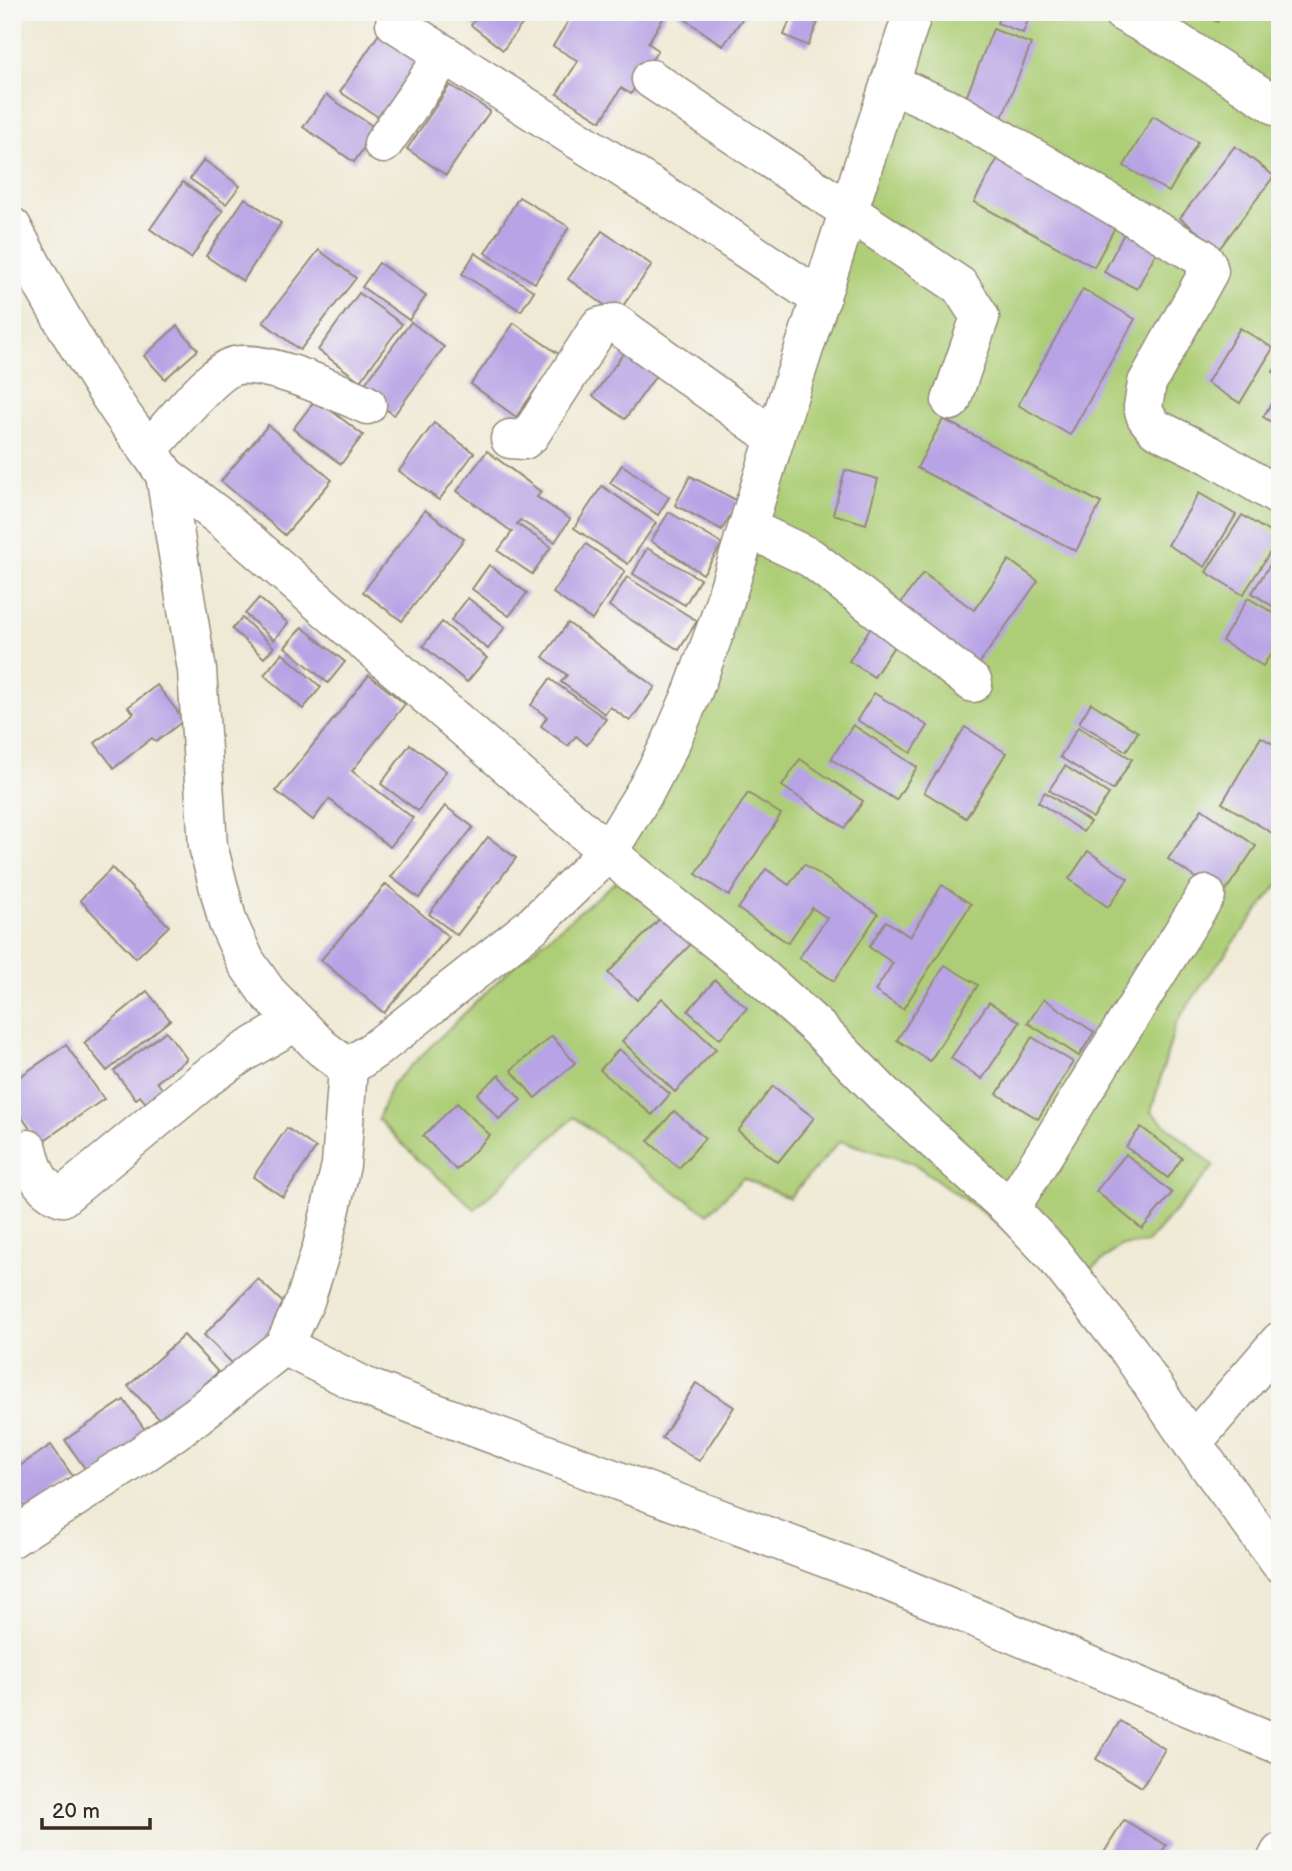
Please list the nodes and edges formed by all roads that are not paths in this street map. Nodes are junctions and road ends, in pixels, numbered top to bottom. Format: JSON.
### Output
{"nodes":[{"id":1,"x":913,"y":12,"type":"edge"},
{"id":2,"x":1122,"y":12,"type":"edge"},
{"id":3,"x":395,"y":23,"type":"dead end"},
{"id":4,"x":444,"y":56,"type":"junction"},
{"id":5,"x":651,"y":79,"type":"dead end"},
{"id":6,"x":890,"y":83,"type":"junction"},
{"id":7,"x":1280,"y":108,"type":"edge"},
{"id":8,"x":383,"y":144,"type":"dead end"},
{"id":9,"x":848,"y":211,"type":"junction"},
{"id":10,"x":12,"y":227,"type":"edge"},
{"id":11,"x":821,"y":299,"type":"junction"},
{"id":12,"x":951,"y":401,"type":"dead end"},
{"id":13,"x":367,"y":405,"type":"dead end"},
{"id":14,"x":775,"y":438,"type":"junction"},
{"id":15,"x":510,"y":439,"type":"dead end"},
{"id":16,"x":157,"y":462,"type":"junction"},
{"id":17,"x":1280,"y":497,"type":"edge"},
{"id":18,"x":759,"y":533,"type":"junction"},
{"id":19,"x":973,"y":683,"type":"dead end"},
{"id":20,"x":629,"y":870,"type":"junction"},
{"id":21,"x":1206,"y":895,"type":"dead end"},
{"id":22,"x":295,"y":1023,"type":"junction"},
{"id":23,"x":348,"y":1068,"type":"junction"},
{"id":24,"x":27,"y":1149,"type":"dead end"},
{"id":25,"x":1010,"y":1209,"type":"junction"},
{"id":26,"x":1280,"y":1341,"type":"edge"},
{"id":27,"x":284,"y":1346,"type":"junction"},
{"id":28,"x":1192,"y":1443,"type":"junction"},
{"id":29,"x":12,"y":1538,"type":"edge"},
{"id":30,"x":1280,"y":1563,"type":"edge"},
{"id":31,"x":1280,"y":1745,"type":"edge"},
{"id":32,"x":1280,"y":1853,"type":"edge"},
{"id":33,"x":1277,"y":1859,"type":"edge"}],
"edges":[{"from":1,"to":6,"type":"street"},
{"from":2,"to":7,"type":"street"},
{"from":3,"to":4,"type":"street"},
{"from":4,"to":8,"type":"street"},
{"from":4,"to":11,"type":"street"},
{"from":5,"to":9,"type":"street"},
{"from":6,"to":9,"type":"street"},
{"from":6,"to":17,"type":"street"},
{"from":9,"to":11,"type":"street"},
{"from":9,"to":12,"type":"street"},
{"from":10,"to":16,"type":"street"},
{"from":11,"to":14,"type":"street"},
{"from":13,"to":16,"type":"street"},
{"from":14,"to":15,"type":"street"},
{"from":14,"to":18,"type":"street"},
{"from":16,"to":20,"type":"street"},
{"from":16,"to":22,"type":"street"},
{"from":18,"to":19,"type":"street"},
{"from":18,"to":20,"type":"street"},
{"from":20,"to":23,"type":"street"},
{"from":20,"to":25,"type":"street"},
{"from":21,"to":25,"type":"street"},
{"from":22,"to":23,"type":"street"},
{"from":22,"to":24,"type":"street"},
{"from":23,"to":27,"type":"street"},
{"from":25,"to":28,"type":"street"},
{"from":26,"to":28,"type":"street"},
{"from":27,"to":29,"type":"street"},
{"from":27,"to":31,"type":"street"},
{"from":28,"to":30,"type":"street"},
{"from":32,"to":33,"type":"street"}]}
